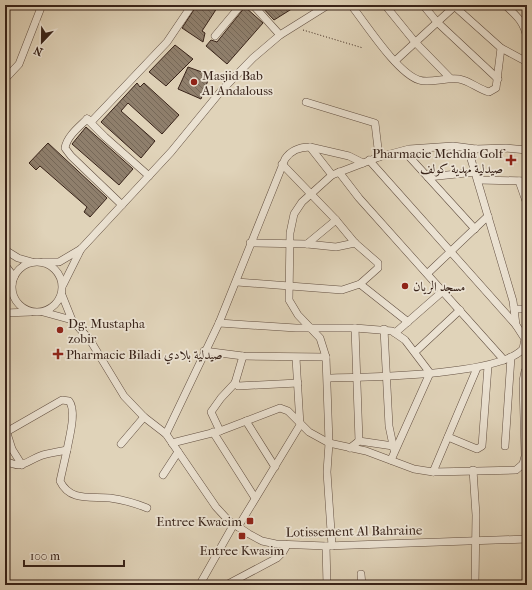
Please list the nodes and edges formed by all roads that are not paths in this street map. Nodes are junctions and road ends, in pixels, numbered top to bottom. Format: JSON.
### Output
{"nodes":[{"id":1,"x":49,"y":5,"type":"edge"},
{"id":2,"x":192,"y":5,"type":"edge"},
{"id":3,"x":241,"y":5,"type":"edge"},
{"id":4,"x":253,"y":5,"type":"edge"},
{"id":5,"x":328,"y":5,"type":"edge"},
{"id":6,"x":351,"y":5,"type":"edge"},
{"id":7,"x":385,"y":5,"type":"edge"},
{"id":8,"x":423,"y":5,"type":"edge"},
{"id":9,"x":505,"y":5,"type":"edge"},
{"id":10,"x":454,"y":6,"type":"edge"},
{"id":11,"x":41,"y":8,"type":"edge"},
{"id":12,"x":527,"y":16,"type":"edge"},
{"id":13,"x":521,"y":20,"type":"junction"},
{"id":14,"x":437,"y":22,"type":"junction"},
{"id":15,"x":280,"y":35,"type":"junction"},
{"id":16,"x":215,"y":36,"type":"dead end"},
{"id":17,"x":527,"y":39,"type":"edge"},
{"id":18,"x":415,"y":42,"type":"junction"},
{"id":19,"x":502,"y":48,"type":"junction"},
{"id":20,"x":395,"y":61,"type":"junction"},
{"id":21,"x":527,"y":62,"type":"edge"},
{"id":22,"x":450,"y":78,"type":"junction"},
{"id":23,"x":5,"y":79,"type":"edge"},
{"id":24,"x":498,"y":79,"type":"junction"},
{"id":25,"x":306,"y":102,"type":"dead end"},
{"id":26,"x":87,"y":119,"type":"junction"},
{"id":27,"x":310,"y":147,"type":"junction"},
{"id":28,"x":476,"y":149,"type":"junction"},
{"id":29,"x":527,"y":150,"type":"edge"},
{"id":30,"x":404,"y":151,"type":"junction"},
{"id":31,"x":379,"y":157,"type":"junction"},
{"id":32,"x":366,"y":162,"type":"junction"},
{"id":33,"x":282,"y":164,"type":"junction"},
{"id":34,"x":339,"y":172,"type":"junction"},
{"id":35,"x":476,"y":172,"type":"junction"},
{"id":36,"x":149,"y":176,"type":"junction"},
{"id":37,"x":332,"y":176,"type":"junction"},
{"id":38,"x":428,"y":177,"type":"junction"},
{"id":39,"x":478,"y":180,"type":"junction"},
{"id":40,"x":523,"y":180,"type":"edge"},
{"id":41,"x":312,"y":194,"type":"junction"},
{"id":42,"x":527,"y":204,"type":"edge"},
{"id":43,"x":122,"y":205,"type":"junction"},
{"id":44,"x":488,"y":216,"type":"junction"},
{"id":45,"x":336,"y":220,"type":"junction"},
{"id":46,"x":475,"y":229,"type":"junction"},
{"id":47,"x":355,"y":242,"type":"junction"},
{"id":48,"x":250,"y":243,"type":"junction"},
{"id":49,"x":289,"y":244,"type":"junction"},
{"id":50,"x":307,"y":244,"type":"junction"},
{"id":51,"x":81,"y":248,"type":"junction"},
{"id":52,"x":5,"y":250,"type":"edge"},
{"id":53,"x":451,"y":252,"type":"junction"},
{"id":54,"x":32,"y":262,"type":"junction"},
{"id":55,"x":43,"y":262,"type":"junction"},
{"id":56,"x":5,"y":265,"type":"edge"},
{"id":57,"x":428,"y":273,"type":"junction"},
{"id":58,"x":5,"y":278,"type":"edge"},
{"id":59,"x":13,"y":280,"type":"junction"},
{"id":60,"x":237,"y":282,"type":"junction"},
{"id":61,"x":360,"y":284,"type":"junction"},
{"id":62,"x":63,"y":285,"type":"junction"},
{"id":63,"x":288,"y":286,"type":"junction"},
{"id":64,"x":443,"y":291,"type":"junction"},
{"id":65,"x":5,"y":295,"type":"edge"},
{"id":66,"x":62,"y":295,"type":"junction"},
{"id":67,"x":514,"y":309,"type":"junction"},
{"id":68,"x":527,"y":309,"type":"edge"},
{"id":69,"x":460,"y":310,"type":"junction"},
{"id":70,"x":32,"y":312,"type":"junction"},
{"id":71,"x":42,"y":312,"type":"junction"},
{"id":72,"x":5,"y":313,"type":"edge"},
{"id":73,"x":72,"y":320,"type":"junction"},
{"id":74,"x":408,"y":322,"type":"junction"},
{"id":75,"x":219,"y":323,"type":"junction"},
{"id":76,"x":516,"y":325,"type":"junction"},
{"id":77,"x":310,"y":328,"type":"junction"},
{"id":78,"x":355,"y":328,"type":"junction"},
{"id":79,"x":384,"y":330,"type":"junction"},
{"id":80,"x":395,"y":333,"type":"junction"},
{"id":81,"x":204,"y":351,"type":"junction"},
{"id":82,"x":415,"y":352,"type":"junction"},
{"id":83,"x":243,"y":356,"type":"junction"},
{"id":84,"x":326,"y":357,"type":"junction"},
{"id":85,"x":296,"y":358,"type":"junction"},
{"id":86,"x":508,"y":359,"type":"junction"},
{"id":87,"x":488,"y":366,"type":"junction"},
{"id":88,"x":477,"y":368,"type":"junction"},
{"id":89,"x":527,"y":369,"type":"edge"},
{"id":90,"x":430,"y":373,"type":"junction"},
{"id":91,"x":386,"y":376,"type":"junction"},
{"id":92,"x":328,"y":378,"type":"junction"},
{"id":93,"x":358,"y":378,"type":"junction"},
{"id":94,"x":235,"y":383,"type":"junction"},
{"id":95,"x":298,"y":383,"type":"junction"},
{"id":96,"x":144,"y":417,"type":"junction"},
{"id":97,"x":246,"y":421,"type":"junction"},
{"id":98,"x":300,"y":425,"type":"junction"},
{"id":99,"x":6,"y":429,"type":"edge"},
{"id":100,"x":216,"y":432,"type":"junction"},
{"id":101,"x":166,"y":434,"type":"junction"},
{"id":102,"x":448,"y":437,"type":"junction"},
{"id":103,"x":359,"y":441,"type":"junction"},
{"id":104,"x":329,"y":442,"type":"junction"},
{"id":105,"x":172,"y":443,"type":"junction"},
{"id":106,"x":121,"y":444,"type":"dead end"},
{"id":107,"x":505,"y":446,"type":"dead end"},
{"id":108,"x":350,"y":448,"type":"junction"},
{"id":109,"x":394,"y":448,"type":"junction"},
{"id":110,"x":67,"y":450,"type":"junction"},
{"id":111,"x":178,"y":452,"type":"junction"},
{"id":112,"x":391,"y":460,"type":"junction"},
{"id":113,"x":5,"y":461,"type":"edge"},
{"id":114,"x":22,"y":465,"type":"junction"},
{"id":115,"x":275,"y":467,"type":"junction"},
{"id":116,"x":473,"y":470,"type":"junction"},
{"id":117,"x":433,"y":472,"type":"junction"},
{"id":118,"x":164,"y":475,"type":"dead end"},
{"id":119,"x":255,"y":498,"type":"junction"},
{"id":120,"x":147,"y":508,"type":"dead end"},
{"id":121,"x":236,"y":526,"type":"junction"},
{"id":122,"x":527,"y":539,"type":"edge"},
{"id":123,"x":475,"y":540,"type":"junction"},
{"id":124,"x":287,"y":545,"type":"junction"},
{"id":125,"x":329,"y":546,"type":"junction"},
{"id":126,"x":362,"y":574,"type":"dead end"},
{"id":127,"x":200,"y":584,"type":"dead end"},
{"id":128,"x":527,"y":584,"type":"edge"},
{"id":129,"x":226,"y":585,"type":"edge"},
{"id":130,"x":327,"y":585,"type":"edge"},
{"id":131,"x":362,"y":585,"type":"edge"},
{"id":132,"x":475,"y":585,"type":"edge"},
{"id":133,"x":485,"y":585,"type":"edge"}],
"edges":[{"from":1,"to":11,"type":"street"},
{"from":2,"to":26,"type":"street"},
{"from":3,"to":16,"type":"street"},
{"from":4,"to":15,"type":"street"},
{"from":5,"to":15,"type":"street"},
{"from":6,"to":20,"type":"street"},
{"from":7,"to":18,"type":"street"},
{"from":8,"to":14,"type":"street"},
{"from":9,"to":13,"type":"street"},
{"from":10,"to":14,"type":"street"},
{"from":10,"to":19,"type":"street"},
{"from":11,"to":23,"type":"street"},
{"from":12,"to":13,"type":"street"},
{"from":13,"to":17,"type":"street"},
{"from":14,"to":18,"type":"street"},
{"from":14,"to":24,"type":"street"},
{"from":15,"to":36,"type":"street"},
{"from":18,"to":20,"type":"street"},
{"from":18,"to":22,"type":"street"},
{"from":19,"to":21,"type":"street"},
{"from":19,"to":24,"type":"street"},
{"from":20,"to":22,"type":"street"},
{"from":22,"to":24,"type":"street"},
{"from":25,"to":31,"type":"street"},
{"from":26,"to":36,"type":"street"},
{"from":26,"to":43,"type":"street"},
{"from":27,"to":32,"type":"street"},
{"from":27,"to":33,"type":"street"},
{"from":27,"to":37,"type":"street"},
{"from":28,"to":29,"type":"street"},
{"from":28,"to":30,"type":"street"},
{"from":28,"to":35,"type":"street"},
{"from":30,"to":31,"type":"street"},
{"from":30,"to":38,"type":"street"},
{"from":31,"to":32,"type":"street"},
{"from":32,"to":34,"type":"street"},
{"from":32,"to":53,"type":"street"},
{"from":33,"to":41,"type":"street"},
{"from":33,"to":48,"type":"street"},
{"from":34,"to":37,"type":"street"},
{"from":34,"to":57,"type":"street"},
{"from":35,"to":38,"type":"street"},
{"from":35,"to":39,"type":"street"},
{"from":36,"to":43,"type":"street"},
{"from":37,"to":41,"type":"street"},
{"from":38,"to":46,"type":"street"},
{"from":39,"to":40,"type":"street"},
{"from":39,"to":44,"type":"street"},
{"from":40,"to":42,"type":"street"},
{"from":41,"to":45,"type":"street"},
{"from":41,"to":49,"type":"street"},
{"from":43,"to":51,"type":"street"},
{"from":44,"to":46,"type":"street"},
{"from":44,"to":67,"type":"street"},
{"from":45,"to":47,"type":"street"},
{"from":45,"to":50,"type":"street"},
{"from":46,"to":53,"type":"street"},
{"from":47,"to":50,"type":"street"},
{"from":47,"to":61,"type":"street"},
{"from":48,"to":49,"type":"street"},
{"from":48,"to":60,"type":"street"},
{"from":49,"to":50,"type":"street"},
{"from":49,"to":63,"type":"street"},
{"from":51,"to":55,"type":"street"},
{"from":51,"to":62,"type":"street"},
{"from":52,"to":54,"type":"street"},
{"from":53,"to":57,"type":"street"},
{"from":53,"to":76,"type":"street"},
{"from":54,"to":55,"type":"street"},
{"from":54,"to":59,"type":"street"},
{"from":55,"to":62,"type":"street"},
{"from":56,"to":59,"type":"street"},
{"from":57,"to":64,"type":"street"},
{"from":58,"to":59,"type":"street"},
{"from":59,"to":65,"type":"street"},
{"from":59,"to":70,"type":"street"},
{"from":60,"to":63,"type":"street"},
{"from":60,"to":75,"type":"street"},
{"from":61,"to":63,"type":"street"},
{"from":61,"to":74,"type":"street"},
{"from":62,"to":66,"type":"street"},
{"from":63,"to":77,"type":"street"},
{"from":64,"to":69,"type":"street"},
{"from":64,"to":74,"type":"street"},
{"from":66,"to":71,"type":"street"},
{"from":66,"to":73,"type":"street","name":"Lotissement Al Bahraine"},
{"from":67,"to":68,"type":"street"},
{"from":67,"to":76,"type":"street"},
{"from":69,"to":82,"type":"street"},
{"from":69,"to":86,"type":"street"},
{"from":70,"to":71,"type":"street"},
{"from":70,"to":72,"type":"street"},
{"from":71,"to":73,"type":"street"},
{"from":73,"to":96,"type":"street","name":"Lotissement Al Bahraine"},
{"from":74,"to":80,"type":"street"},
{"from":75,"to":77,"type":"street"},
{"from":75,"to":81,"type":"street"},
{"from":76,"to":86,"type":"street"},
{"from":77,"to":78,"type":"street"},
{"from":77,"to":84,"type":"street"},
{"from":78,"to":79,"type":"street"},
{"from":78,"to":93,"type":"street"},
{"from":79,"to":80,"type":"street"},
{"from":79,"to":91,"type":"street"},
{"from":80,"to":82,"type":"street"},
{"from":81,"to":83,"type":"street"},
{"from":81,"to":101,"type":"street"},
{"from":82,"to":90,"type":"street"},
{"from":83,"to":85,"type":"street"},
{"from":83,"to":94,"type":"street"},
{"from":84,"to":85,"type":"street"},
{"from":84,"to":92,"type":"street"},
{"from":85,"to":95,"type":"street"},
{"from":86,"to":87,"type":"street"},
{"from":86,"to":107,"type":"street"},
{"from":87,"to":88,"type":"street"},
{"from":87,"to":102,"type":"street"},
{"from":88,"to":90,"type":"street"},
{"from":88,"to":102,"type":"street"},
{"from":89,"to":116,"type":"street"},
{"from":90,"to":91,"type":"street"},
{"from":90,"to":109,"type":"street"},
{"from":91,"to":93,"type":"street"},
{"from":91,"to":109,"type":"street"},
{"from":92,"to":93,"type":"street"},
{"from":92,"to":104,"type":"street"},
{"from":93,"to":103,"type":"street"},
{"from":94,"to":95,"type":"street"},
{"from":94,"to":100,"type":"street"},
{"from":95,"to":98,"type":"street"},
{"from":96,"to":101,"type":"street","name":"Lotissement Al Bahraine"},
{"from":96,"to":106,"type":"street"},
{"from":97,"to":98,"type":"street"},
{"from":97,"to":100,"type":"street"},
{"from":97,"to":115,"type":"street"},
{"from":98,"to":104,"type":"street"},
{"from":98,"to":115,"type":"street"},
{"from":99,"to":110,"type":"street"},
{"from":99,"to":114,"type":"street"},
{"from":100,"to":105,"type":"street"},
{"from":100,"to":119,"type":"street"},
{"from":101,"to":105,"type":"street","name":"Lotissement Al Bahraine"},
{"from":102,"to":117,"type":"street"},
{"from":103,"to":108,"type":"street"},
{"from":103,"to":109,"type":"street"},
{"from":104,"to":108,"type":"street"},
{"from":104,"to":125,"type":"street"},
{"from":105,"to":111,"type":"street","name":"Lotissement Al Bahraine"},
{"from":108,"to":112,"type":"street"},
{"from":109,"to":112,"type":"street"},
{"from":110,"to":114,"type":"street"},
{"from":110,"to":120,"type":"street"},
{"from":111,"to":118,"type":"street"},
{"from":111,"to":121,"type":"street","name":"Lotissement Al Bahraine"},
{"from":112,"to":117,"type":"street"},
{"from":113,"to":114,"type":"street"},
{"from":115,"to":119,"type":"street"},
{"from":116,"to":117,"type":"street"},
{"from":116,"to":123,"type":"street"},
{"from":119,"to":121,"type":"street"},
{"from":121,"to":124,"type":"street","name":"Lotissement Al Bahraine"},
{"from":121,"to":127,"type":"street"},
{"from":122,"to":123,"type":"street","name":"Lotissement Al Bahraine"},
{"from":123,"to":125,"type":"street","name":"Lotissement Al Bahraine"},
{"from":123,"to":132,"type":"street"},
{"from":124,"to":125,"type":"street","name":"Lotissement Al Bahraine"},
{"from":124,"to":129,"type":"street"},
{"from":125,"to":130,"type":"street"},
{"from":126,"to":131,"type":"street"},
{"from":128,"to":133,"type":"street"}]}
